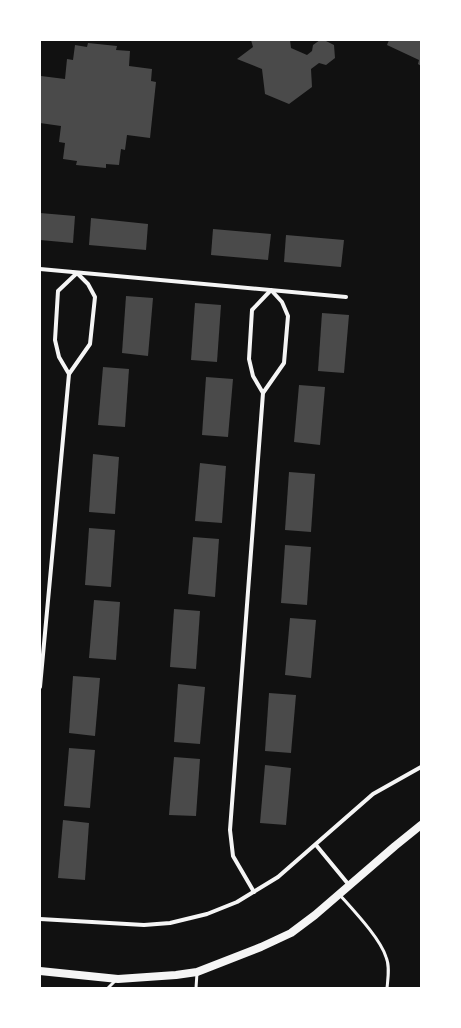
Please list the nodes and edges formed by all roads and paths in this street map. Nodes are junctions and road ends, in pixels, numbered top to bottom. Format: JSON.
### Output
{"nodes":[{"id":1,"x":40,"y":269,"type":"edge"},
{"id":2,"x":78,"y":273,"type":"junction"},
{"id":3,"x":271,"y":290,"type":"junction"},
{"id":4,"x":346,"y":297,"type":"dead end"},
{"id":5,"x":69,"y":374,"type":"junction"},
{"id":6,"x":263,"y":393,"type":"junction"},
{"id":7,"x":40,"y":687,"type":"edge"},
{"id":8,"x":421,"y":767,"type":"edge"},
{"id":9,"x":421,"y":825,"type":"edge"},
{"id":10,"x":316,"y":845,"type":"junction"},
{"id":11,"x":349,"y":885,"type":"junction"},
{"id":12,"x":254,"y":892,"type":"junction"},
{"id":13,"x":339,"y":894,"type":"junction"},
{"id":14,"x":40,"y":919,"type":"edge"},
{"id":15,"x":40,"y":971,"type":"edge"},
{"id":16,"x":198,"y":972,"type":"junction"},
{"id":17,"x":118,"y":979,"type":"junction"},
{"id":18,"x":108,"y":988,"type":"edge"},
{"id":19,"x":196,"y":988,"type":"edge"},
{"id":20,"x":387,"y":988,"type":"edge"}],
"edges":[{"from":1,"to":2,"type":"street"},
{"from":2,"to":3,"type":"street"},
{"from":2,"to":5,"type":"street"},
{"from":2,"to":5,"type":"street"},
{"from":3,"to":4,"type":"street"},
{"from":3,"to":6,"type":"street"},
{"from":3,"to":6,"type":"street"},
{"from":5,"to":7,"type":"street"},
{"from":6,"to":12,"type":"street"},
{"from":8,"to":10,"type":"street"},
{"from":9,"to":11,"type":"main road"},
{"from":10,"to":11,"type":"street"},
{"from":10,"to":12,"type":"street"},
{"from":11,"to":13,"type":"main road"},
{"from":12,"to":14,"type":"street"},
{"from":13,"to":16,"type":"main road"},
{"from":13,"to":20,"type":"lane"},
{"from":15,"to":17,"type":"main road"},
{"from":16,"to":17,"type":"main road"},
{"from":16,"to":19,"type":"lane"},
{"from":17,"to":18,"type":"lane"}]}
